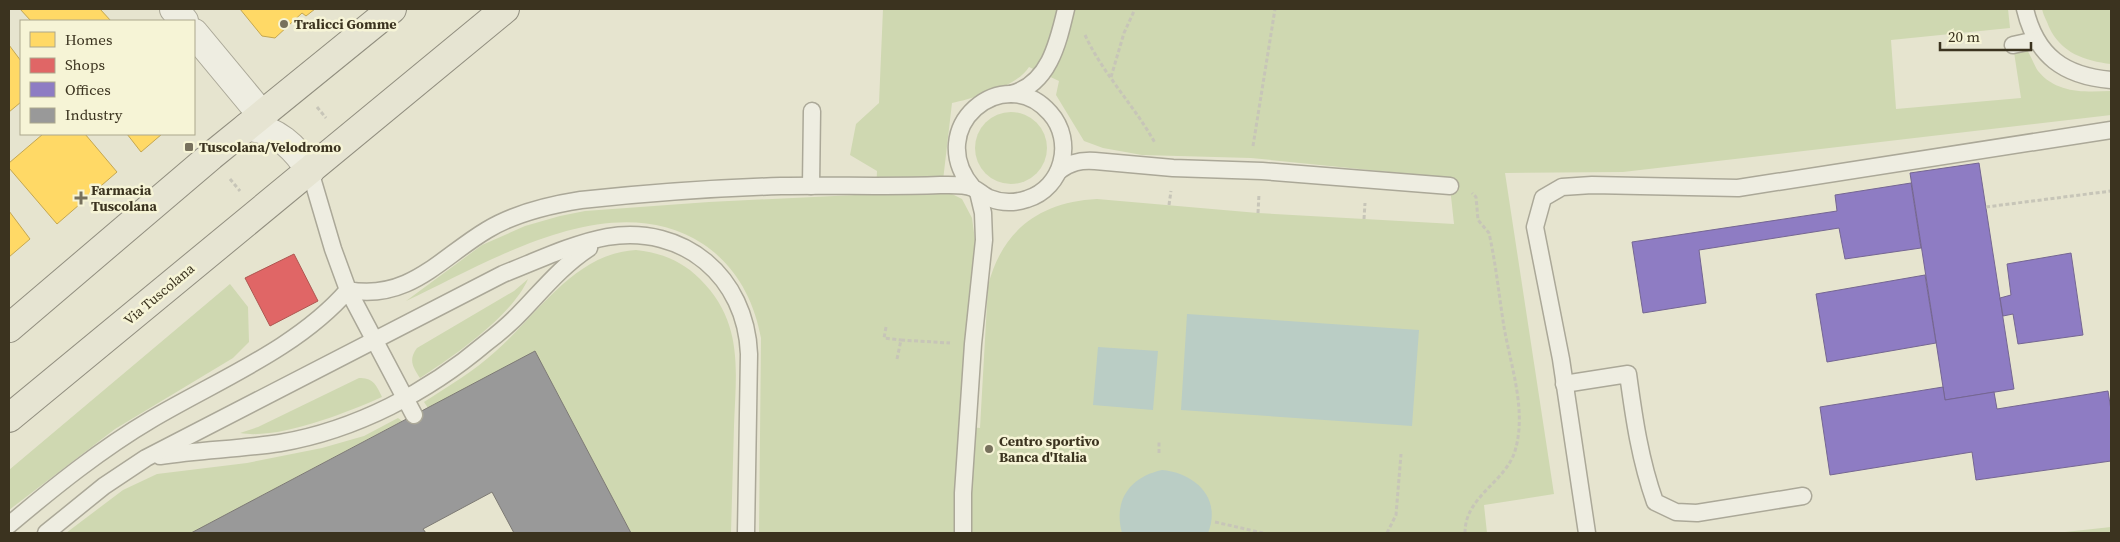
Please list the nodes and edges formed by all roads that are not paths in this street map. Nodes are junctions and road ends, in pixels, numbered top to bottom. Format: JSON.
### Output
{"nodes":[{"id":1,"x":174,"y":9,"type":"edge"},
{"id":2,"x":392,"y":9,"type":"edge"},
{"id":3,"x":505,"y":9,"type":"edge"},
{"id":4,"x":1066,"y":9,"type":"edge"},
{"id":5,"x":2025,"y":9,"type":"edge"},
{"id":6,"x":183,"y":20,"type":"edge"},
{"id":7,"x":195,"y":34,"type":"edge"},
{"id":8,"x":2036,"y":40,"type":"junction"},
{"id":9,"x":2013,"y":45,"type":"dead end"},
{"id":10,"x":1042,"y":76,"type":"junction"},
{"id":11,"x":2111,"y":80,"type":"edge"},
{"id":12,"x":1007,"y":95,"type":"junction"},
{"id":13,"x":812,"y":111,"type":"dead end"},
{"id":14,"x":1050,"y":113,"type":"junction"},
{"id":15,"x":254,"y":121,"type":"junction"},
{"id":16,"x":2111,"y":130,"type":"edge"},
{"id":17,"x":1063,"y":144,"type":"junction"},
{"id":18,"x":1095,"y":161,"type":"junction"},
{"id":19,"x":959,"y":164,"type":"junction"},
{"id":20,"x":310,"y":171,"type":"junction"},
{"id":21,"x":1059,"y":171,"type":"junction"},
{"id":22,"x":940,"y":185,"type":"junction"},
{"id":23,"x":811,"y":186,"type":"junction"},
{"id":24,"x":1450,"y":186,"type":"road end"},
{"id":25,"x":976,"y":190,"type":"junction"},
{"id":26,"x":1008,"y":202,"type":"junction"},
{"id":27,"x":605,"y":237,"type":"junction"},
{"id":28,"x":984,"y":240,"type":"junction"},
{"id":29,"x":348,"y":290,"type":"junction"},
{"id":30,"x":9,"y":328,"type":"edge"},
{"id":31,"x":374,"y":341,"type":"junction"},
{"id":32,"x":1564,"y":384,"type":"junction"},
{"id":33,"x":405,"y":398,"type":"junction"},
{"id":34,"x":414,"y":415,"type":"dead end"},
{"id":35,"x":9,"y":418,"type":"edge"},
{"id":36,"x":146,"y":458,"type":"junction"},
{"id":37,"x":1803,"y":496,"type":"dead end"},
{"id":38,"x":9,"y":524,"type":"edge"},
{"id":39,"x":46,"y":533,"type":"edge"},
{"id":40,"x":746,"y":533,"type":"edge"},
{"id":41,"x":963,"y":533,"type":"edge"},
{"id":42,"x":1587,"y":533,"type":"edge"}],
"edges":[{"from":1,"to":6,"type":"street"},
{"from":2,"to":15,"type":"main road"},
{"from":3,"to":20,"type":"main road","name":"Via Tuscolana"},
{"from":4,"to":10,"type":"lane"},
{"from":5,"to":8,"type":"lane"},
{"from":7,"to":15,"type":"street"},
{"from":8,"to":9,"type":"lane"},
{"from":8,"to":11,"type":"lane"},
{"from":10,"to":12,"type":"lane"},
{"from":10,"to":14,"type":"lane"},
{"from":12,"to":14,"type":"lane"},
{"from":12,"to":19,"type":"lane"},
{"from":13,"to":23,"type":"lane"},
{"from":14,"to":17,"type":"lane"},
{"from":15,"to":20,"type":"street"},
{"from":15,"to":30,"type":"main road"},
{"from":16,"to":32,"type":"lane"},
{"from":17,"to":18,"type":"lane"},
{"from":17,"to":21,"type":"lane"},
{"from":18,"to":21,"type":"lane"},
{"from":18,"to":24,"type":"lane"},
{"from":19,"to":22,"type":"lane"},
{"from":19,"to":25,"type":"lane"},
{"from":20,"to":29,"type":"lane"},
{"from":20,"to":35,"type":"main road","name":"Via Tuscolana"},
{"from":21,"to":26,"type":"lane"},
{"from":22,"to":23,"type":"lane"},
{"from":22,"to":25,"type":"lane"},
{"from":23,"to":29,"type":"lane"},
{"from":25,"to":26,"type":"lane"},
{"from":25,"to":28,"type":"lane"},
{"from":26,"to":28,"type":"lane"},
{"from":27,"to":31,"type":"lane"},
{"from":27,"to":33,"type":"lane"},
{"from":27,"to":40,"type":"lane"},
{"from":28,"to":41,"type":"lane"},
{"from":29,"to":31,"type":"lane"},
{"from":29,"to":38,"type":"lane"},
{"from":31,"to":33,"type":"lane"},
{"from":31,"to":36,"type":"lane"},
{"from":32,"to":37,"type":"lane"},
{"from":32,"to":42,"type":"lane"},
{"from":33,"to":34,"type":"lane"},
{"from":33,"to":36,"type":"lane"},
{"from":36,"to":39,"type":"lane"}]}
